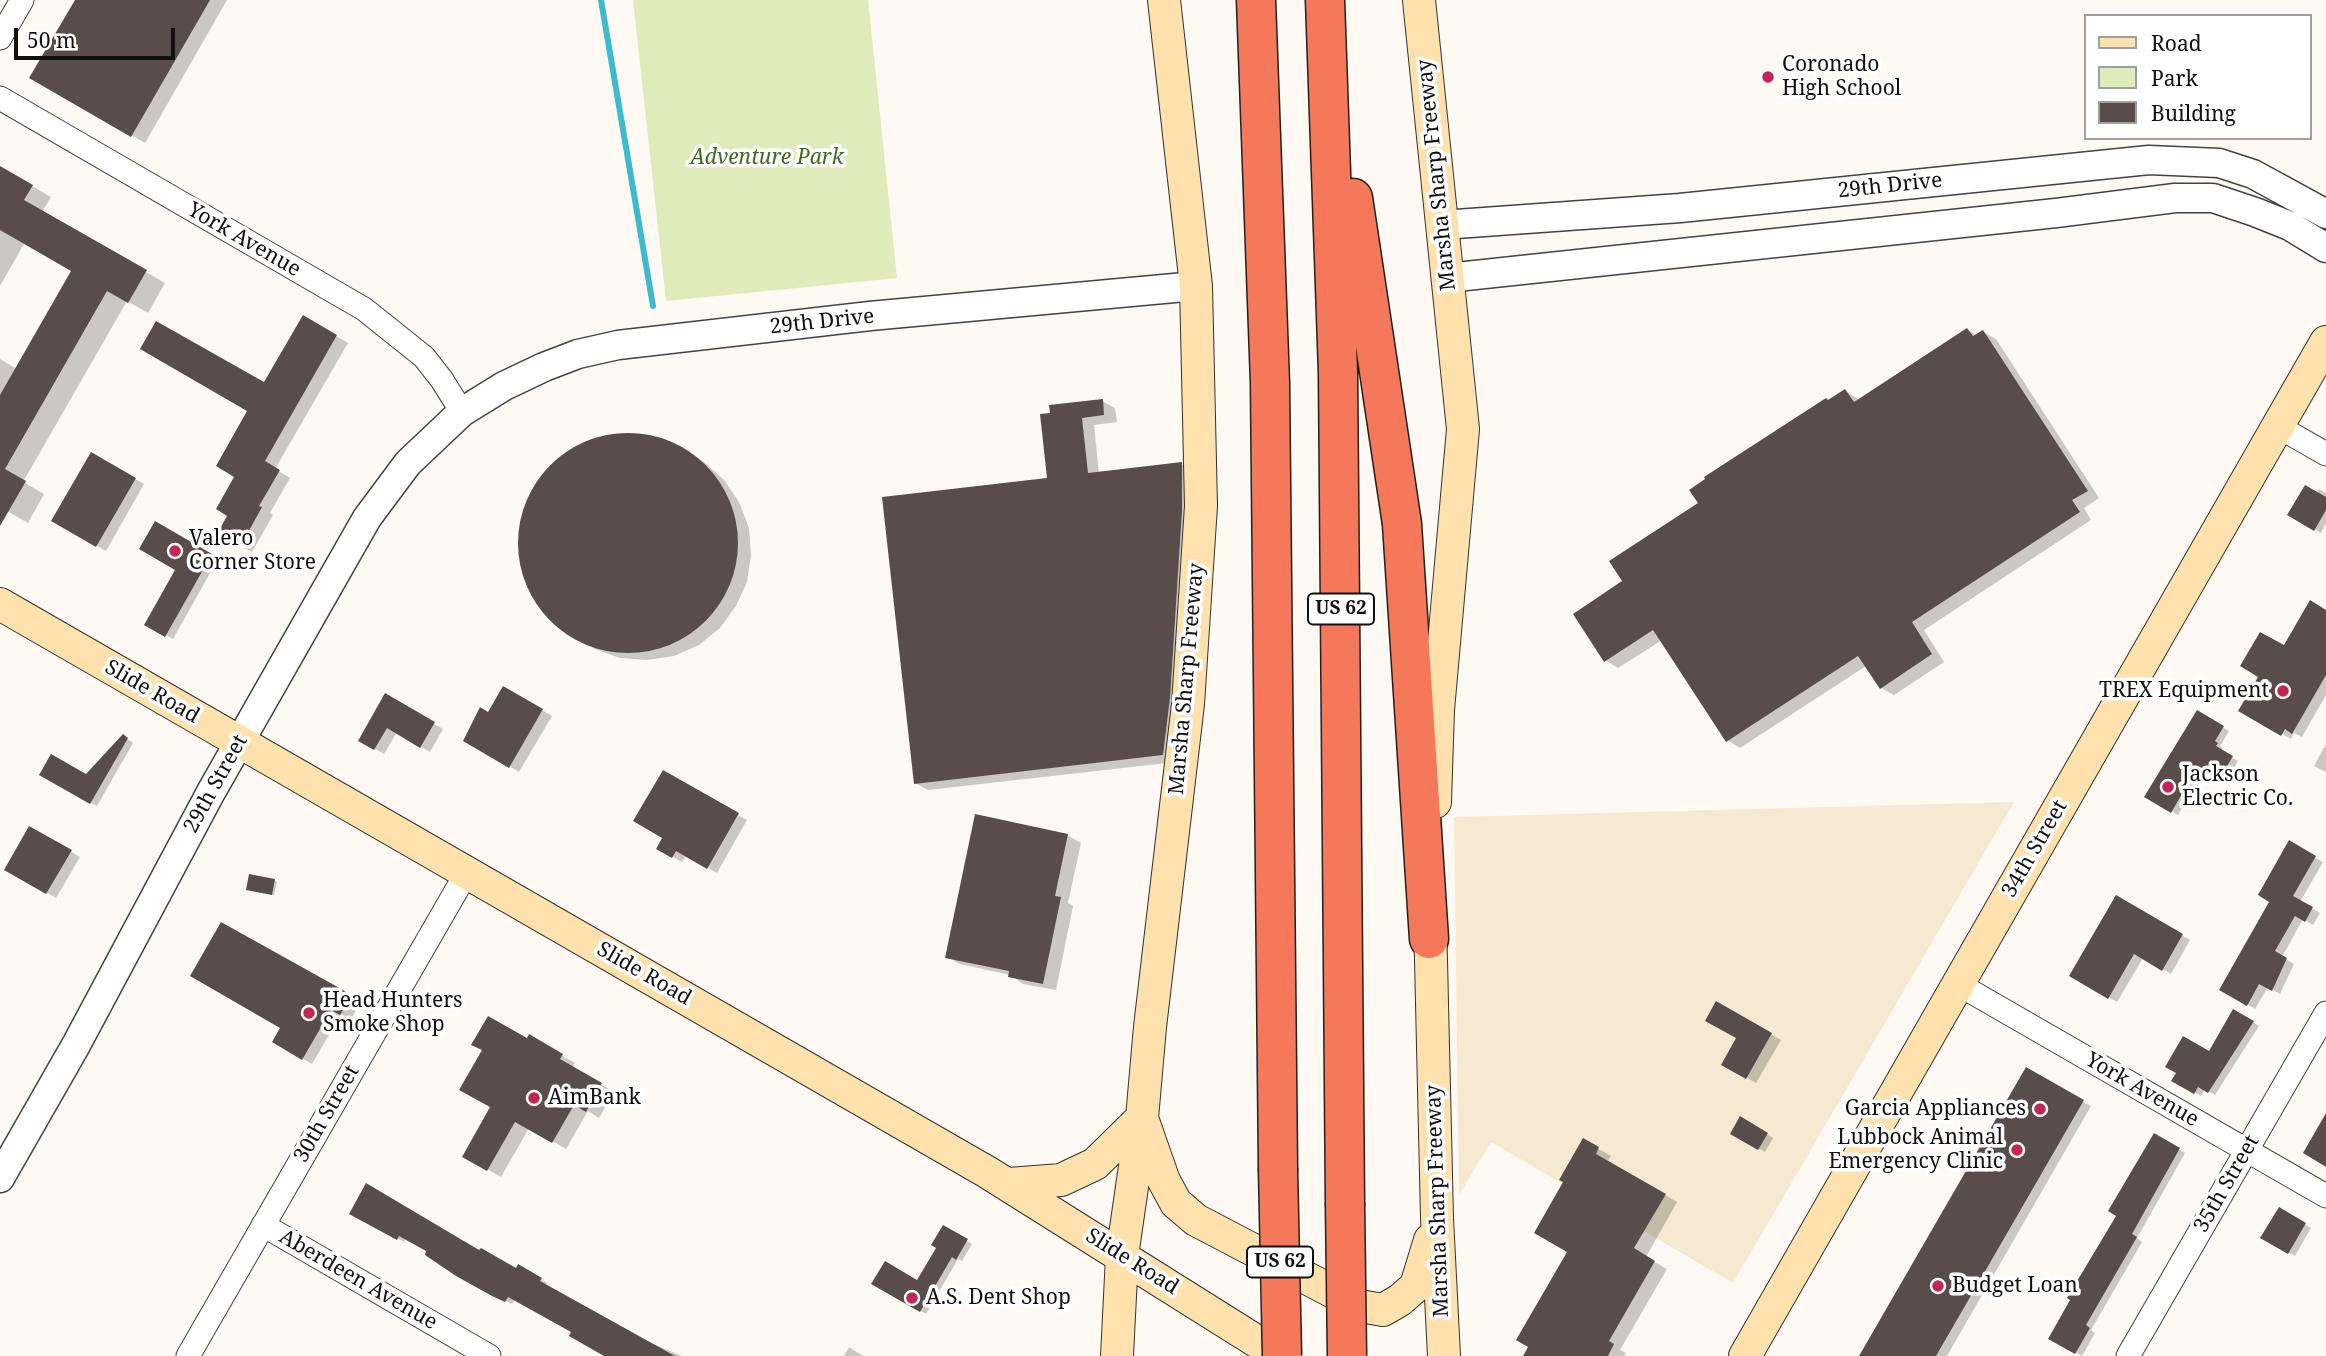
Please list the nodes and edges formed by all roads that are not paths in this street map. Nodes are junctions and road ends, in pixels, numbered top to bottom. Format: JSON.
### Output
{"nodes":[{"id":1,"x":22,"y":0,"type":"edge"},
{"id":2,"x":1164,"y":0,"type":"edge"},
{"id":3,"x":1256,"y":0,"type":"edge"},
{"id":4,"x":1419,"y":0,"type":"edge"},
{"id":5,"x":1325,"y":8,"type":"edge"},
{"id":6,"x":0,"y":38,"type":"edge"},
{"id":7,"x":0,"y":98,"type":"edge"},
{"id":8,"x":1681,"y":208,"type":"junction"},
{"id":9,"x":2326,"y":215,"type":"edge"},
{"id":10,"x":1442,"y":225,"type":"junction"},
{"id":11,"x":2326,"y":248,"type":"edge"},
{"id":12,"x":1684,"y":254,"type":"junction"},
{"id":13,"x":1447,"y":278,"type":"junction"},
{"id":14,"x":1196,"y":286,"type":"junction"},
{"id":15,"x":2326,"y":342,"type":"edge"},
{"id":16,"x":463,"y":412,"type":"junction"},
{"id":17,"x":2278,"y":427,"type":"junction"},
{"id":18,"x":2326,"y":454,"type":"edge"},
{"id":19,"x":0,"y":604,"type":"edge"},
{"id":20,"x":239,"y":742,"type":"junction"},
{"id":21,"x":467,"y":872,"type":"junction"},
{"id":22,"x":1429,"y":939,"type":"junction"},
{"id":23,"x":1958,"y":984,"type":"junction"},
{"id":24,"x":2326,"y":1013,"type":"edge"},
{"id":25,"x":1142,"y":1118,"type":"junction"},
{"id":26,"x":2247,"y":1150,"type":"junction"},
{"id":27,"x":0,"y":1178,"type":"edge"},
{"id":28,"x":1009,"y":1184,"type":"junction"},
{"id":29,"x":2326,"y":1196,"type":"edge"},
{"id":30,"x":1437,"y":1219,"type":"junction"},
{"id":31,"x":263,"y":1225,"type":"junction"},
{"id":32,"x":1122,"y":1256,"type":"junction"},
{"id":33,"x":188,"y":1356,"type":"edge"},
{"id":34,"x":489,"y":1356,"type":"edge"},
{"id":35,"x":1117,"y":1356,"type":"edge"},
{"id":36,"x":1281,"y":1356,"type":"edge"},
{"id":37,"x":1347,"y":1356,"type":"edge"},
{"id":38,"x":1444,"y":1356,"type":"edge"},
{"id":39,"x":1745,"y":1356,"type":"edge"},
{"id":40,"x":2128,"y":1356,"type":"edge"}],
"edges":[{"from":1,"to":6,"type":"street"},
{"from":2,"to":14,"type":"main road","name":"Marsha Sharp Freeway"},
{"from":3,"to":36,"type":"highway","number":"US 62","bridge":true},
{"from":4,"to":10,"type":"main road","name":"Marsha Sharp Freeway"},
{"from":5,"to":22,"type":"highway"},
{"from":5,"to":37,"type":"highway","number":"US 62","bridge":true},
{"from":7,"to":16,"type":"street","name":"York Avenue"},
{"from":8,"to":9,"type":"street","name":"29th Drive"},
{"from":8,"to":10,"type":"street","name":"29th Drive"},
{"from":8,"to":12,"type":"street"},
{"from":10,"to":13,"type":"main road","name":"Marsha Sharp Freeway"},
{"from":11,"to":12,"type":"street"},
{"from":12,"to":13,"type":"street"},
{"from":13,"to":22,"type":"main road","name":"Marsha Sharp Freeway"},
{"from":14,"to":16,"type":"street","name":"29th Drive"},
{"from":14,"to":25,"type":"main road","name":"Marsha Sharp Freeway"},
{"from":15,"to":17,"type":"main road","name":"34th Street"},
{"from":16,"to":20,"type":"street","name":"29th Street"},
{"from":17,"to":18,"type":"street"},
{"from":17,"to":23,"type":"main road","name":"34th Street"},
{"from":19,"to":20,"type":"main road","name":"Slide Road"},
{"from":20,"to":21,"type":"main road","name":"Slide Road"},
{"from":20,"to":27,"type":"street","name":"29th Street"},
{"from":21,"to":28,"type":"main road","name":"Slide Road"},
{"from":21,"to":31,"type":"street","name":"30th Street"},
{"from":22,"to":30,"type":"main road","name":"Marsha Sharp Freeway"},
{"from":23,"to":26,"type":"street","name":"York Avenue"},
{"from":23,"to":39,"type":"main road","name":"34th Street"},
{"from":24,"to":26,"type":"street","name":"35th Street"},
{"from":25,"to":28,"type":"main road"},
{"from":25,"to":30,"type":"main road"},
{"from":25,"to":32,"type":"main road","name":"Marsha Sharp Freeway"},
{"from":26,"to":29,"type":"street","name":"York Avenue"},
{"from":26,"to":40,"type":"street","name":"35th Street"},
{"from":28,"to":32,"type":"main road","name":"Slide Road"},
{"from":30,"to":38,"type":"main road","name":"Marsha Sharp Freeway"},
{"from":31,"to":33,"type":"street","name":"30th Street"},
{"from":31,"to":34,"type":"street","name":"Aberdeen Avenue"},
{"from":32,"to":35,"type":"main road","name":"Marsha Sharp Freeway"},
{"from":32,"to":36,"type":"main road","name":"Slide Road"}]}
